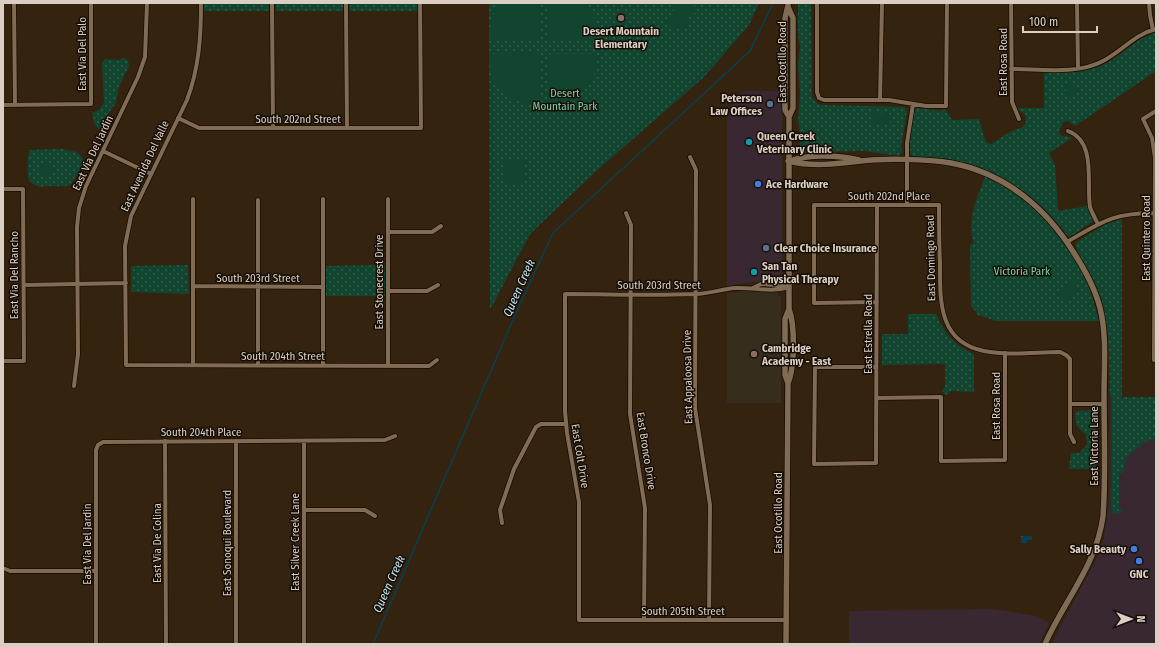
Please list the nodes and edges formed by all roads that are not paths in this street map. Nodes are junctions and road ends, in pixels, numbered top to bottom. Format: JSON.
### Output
{"nodes":[{"id":1,"x":14,"y":3,"type":"edge"},
{"id":2,"x":91,"y":3,"type":"edge"},
{"id":3,"x":147,"y":3,"type":"edge"},
{"id":4,"x":201,"y":3,"type":"edge"},
{"id":5,"x":272,"y":3,"type":"edge"},
{"id":6,"x":346,"y":3,"type":"edge"},
{"id":7,"x":420,"y":3,"type":"edge"},
{"id":8,"x":817,"y":3,"type":"edge"},
{"id":9,"x":882,"y":3,"type":"edge"},
{"id":10,"x":947,"y":3,"type":"edge"},
{"id":11,"x":1011,"y":3,"type":"edge"},
{"id":12,"x":1077,"y":3,"type":"edge"},
{"id":13,"x":1150,"y":3,"type":"edge"},
{"id":14,"x":788,"y":5,"type":"edge"},
{"id":15,"x":1155,"y":30,"type":"edge"},
{"id":16,"x":1078,"y":68,"type":"junction"},
{"id":17,"x":1011,"y":69,"type":"junction"},
{"id":18,"x":880,"y":100,"type":"junction"},
{"id":19,"x":913,"y":104,"type":"junction"},
{"id":20,"x":3,"y":105,"type":"edge"},
{"id":21,"x":15,"y":105,"type":"junction"},
{"id":22,"x":1156,"y":111,"type":"edge"},
{"id":23,"x":178,"y":118,"type":"junction"},
{"id":24,"x":1019,"y":120,"type":"dead end"},
{"id":25,"x":273,"y":128,"type":"junction"},
{"id":26,"x":347,"y":128,"type":"junction"},
{"id":27,"x":1068,"y":131,"type":"dead end"},
{"id":28,"x":103,"y":150,"type":"junction"},
{"id":29,"x":690,"y":157,"type":"dead end"},
{"id":30,"x":906,"y":160,"type":"junction"},
{"id":31,"x":788,"y":161,"type":"junction"},
{"id":32,"x":151,"y":174,"type":"junction"},
{"id":33,"x":3,"y":189,"type":"edge"},
{"id":34,"x":193,"y":199,"type":"dead end"},
{"id":35,"x":323,"y":199,"type":"dead end"},
{"id":36,"x":388,"y":199,"type":"dead end"},
{"id":37,"x":258,"y":200,"type":"dead end"},
{"id":38,"x":877,"y":205,"type":"junction"},
{"id":39,"x":907,"y":205,"type":"junction"},
{"id":40,"x":939,"y":205,"type":"joint"},
{"id":41,"x":626,"y":213,"type":"dead end"},
{"id":42,"x":1155,"y":213,"type":"edge"},
{"id":43,"x":1098,"y":224,"type":"junction"},
{"id":44,"x":441,"y":226,"type":"dead end"},
{"id":45,"x":388,"y":232,"type":"junction"},
{"id":46,"x":1067,"y":242,"type":"junction"},
{"id":47,"x":126,"y":283,"type":"junction"},
{"id":48,"x":77,"y":284,"type":"junction"},
{"id":49,"x":24,"y":285,"type":"junction"},
{"id":50,"x":438,"y":285,"type":"dead end"},
{"id":51,"x":193,"y":286,"type":"junction"},
{"id":52,"x":258,"y":287,"type":"junction"},
{"id":53,"x":323,"y":287,"type":"junction"},
{"id":54,"x":789,"y":287,"type":"junction"},
{"id":55,"x":388,"y":291,"type":"junction"},
{"id":56,"x":565,"y":294,"type":"joint"},
{"id":57,"x":630,"y":294,"type":"junction"},
{"id":58,"x":696,"y":294,"type":"junction"},
{"id":59,"x":877,"y":302,"type":"junction"},
{"id":60,"x":1005,"y":353,"type":"junction"},
{"id":61,"x":438,"y":360,"type":"dead end"},
{"id":62,"x":1155,"y":360,"type":"edge"},
{"id":63,"x":3,"y":361,"type":"edge"},
{"id":64,"x":126,"y":365,"type":"joint"},
{"id":65,"x":193,"y":365,"type":"junction"},
{"id":66,"x":258,"y":365,"type":"junction"},
{"id":67,"x":323,"y":365,"type":"junction"},
{"id":68,"x":388,"y":366,"type":"junction"},
{"id":69,"x":876,"y":367,"type":"junction"},
{"id":70,"x":74,"y":386,"type":"dead end"},
{"id":71,"x":876,"y":398,"type":"junction"},
{"id":72,"x":1070,"y":404,"type":"junction"},
{"id":73,"x":1104,"y":404,"type":"junction"},
{"id":74,"x":566,"y":424,"type":"junction"},
{"id":75,"x":395,"y":436,"type":"dead end"},
{"id":76,"x":165,"y":441,"type":"junction"},
{"id":77,"x":236,"y":441,"type":"junction"},
{"id":78,"x":304,"y":441,"type":"junction"},
{"id":79,"x":1074,"y":442,"type":"dead end"},
{"id":80,"x":98,"y":445,"type":"joint"},
{"id":81,"x":304,"y":510,"type":"junction"},
{"id":82,"x":375,"y":516,"type":"dead end"},
{"id":83,"x":502,"y":523,"type":"dead end"},
{"id":84,"x":3,"y":568,"type":"edge"},
{"id":85,"x":96,"y":571,"type":"junction"},
{"id":86,"x":579,"y":620,"type":"joint"},
{"id":87,"x":644,"y":620,"type":"junction"},
{"id":88,"x":709,"y":620,"type":"junction"},
{"id":89,"x":787,"y":620,"type":"junction"},
{"id":90,"x":96,"y":644,"type":"edge"},
{"id":91,"x":166,"y":644,"type":"edge"},
{"id":92,"x":236,"y":644,"type":"edge"},
{"id":93,"x":304,"y":644,"type":"edge"},
{"id":94,"x":786,"y":644,"type":"edge"},
{"id":95,"x":1045,"y":644,"type":"edge"}],
"edges":[{"from":1,"to":21,"type":"street"},
{"from":2,"to":21,"type":"street","name":"East Via Del Palo"},
{"from":3,"to":28,"type":"street","name":"East Via Del Jardin"},
{"from":4,"to":23,"type":"street","name":"East Avenida Del Valle"},
{"from":5,"to":25,"type":"street"},
{"from":6,"to":26,"type":"street"},
{"from":7,"to":26,"type":"street","name":"South 202nd Street"},
{"from":8,"to":18,"type":"street"},
{"from":9,"to":18,"type":"street"},
{"from":10,"to":19,"type":"street"},
{"from":11,"to":17,"type":"street","name":"East Rosa Road"},
{"from":12,"to":16,"type":"street"},
{"from":13,"to":15,"type":"street"},
{"from":14,"to":31,"type":"street","name":"East Ocotillo Road"},
{"from":15,"to":16,"type":"street"},
{"from":16,"to":17,"type":"street"},
{"from":17,"to":24,"type":"street","name":"East Rosa Road"},
{"from":18,"to":19,"type":"street"},
{"from":19,"to":30,"type":"street"},
{"from":20,"to":21,"type":"street"},
{"from":22,"to":42,"type":"street","name":"East Quintero Road"},
{"from":23,"to":25,"type":"street","name":"South 202nd Street"},
{"from":23,"to":32,"type":"street","name":"East Avenida Del Valle"},
{"from":25,"to":26,"type":"street","name":"South 202nd Street"},
{"from":27,"to":43,"type":"street"},
{"from":28,"to":32,"type":"street"},
{"from":28,"to":48,"type":"street","name":"East Via Del Jardin"},
{"from":29,"to":58,"type":"street","name":"East Appaloosa Drive"},
{"from":30,"to":31,"type":"street","name":"East Victoria Lane"},
{"from":30,"to":39,"type":"street"},
{"from":30,"to":46,"type":"street","name":"East Victoria Lane"},
{"from":31,"to":54,"type":"street","name":"East Ocotillo Road"},
{"from":32,"to":47,"type":"street","name":"East Avenida Del Valle"},
{"from":33,"to":49,"type":"street","name":"East Via Del Rancho"},
{"from":34,"to":51,"type":"street"},
{"from":35,"to":53,"type":"street"},
{"from":36,"to":45,"type":"street","name":"East Stonecrest Drive"},
{"from":37,"to":52,"type":"street"},
{"from":38,"to":39,"type":"street","name":"South 202nd Place"},
{"from":38,"to":59,"type":"street","name":"East Estrella Road"},
{"from":38,"to":59,"type":"street","name":"South 202nd Place"},
{"from":39,"to":40,"type":"street","name":"South 202nd Place"},
{"from":40,"to":60,"type":"street","name":"East Domingo Road"},
{"from":41,"to":57,"type":"street","name":"East Bronco Drive"},
{"from":42,"to":43,"type":"street"},
{"from":42,"to":62,"type":"street","name":"East Quintero Road"},
{"from":43,"to":46,"type":"street"},
{"from":44,"to":45,"type":"street"},
{"from":45,"to":55,"type":"street","name":"East Stonecrest Drive"},
{"from":46,"to":73,"type":"street","name":"East Victoria Lane"},
{"from":47,"to":48,"type":"street"},
{"from":47,"to":64,"type":"street","name":"East Avenida Del Valle"},
{"from":48,"to":49,"type":"street"},
{"from":48,"to":70,"type":"street","name":"East Via Del Jardin"},
{"from":49,"to":63,"type":"street","name":"East Via Del Rancho"},
{"from":50,"to":55,"type":"street"},
{"from":51,"to":52,"type":"street","name":"South 203rd Street"},
{"from":51,"to":65,"type":"street"},
{"from":52,"to":53,"type":"street","name":"South 203rd Street"},
{"from":52,"to":66,"type":"street"},
{"from":53,"to":67,"type":"street"},
{"from":54,"to":58,"type":"street","name":"South 203rd Street"},
{"from":54,"to":89,"type":"street","name":"East Ocotillo Road"},
{"from":55,"to":68,"type":"street","name":"East Stonecrest Drive"},
{"from":56,"to":57,"type":"street","name":"South 203rd Street"},
{"from":56,"to":74,"type":"street","name":"East Colt Drive"},
{"from":57,"to":58,"type":"street","name":"South 203rd Street"},
{"from":57,"to":87,"type":"street","name":"East Bronco Drive"},
{"from":58,"to":88,"type":"street","name":"East Appaloosa Drive"},
{"from":59,"to":69,"type":"street","name":"East Estrella Road"},
{"from":60,"to":71,"type":"street","name":"East Rosa Road"},
{"from":60,"to":72,"type":"street"},
{"from":61,"to":68,"type":"street","name":"South 204th Street"},
{"from":64,"to":65,"type":"street","name":"South 204th Street"},
{"from":65,"to":66,"type":"street","name":"South 204th Street"},
{"from":66,"to":67,"type":"street","name":"South 204th Street"},
{"from":67,"to":68,"type":"street","name":"South 204th Street"},
{"from":69,"to":71,"type":"street","name":"East Estrella Road"},
{"from":69,"to":71,"type":"street","name":"East Estrella Road"},
{"from":72,"to":73,"type":"street"},
{"from":72,"to":79,"type":"street"},
{"from":73,"to":95,"type":"street","name":"East Victoria Lane"},
{"from":74,"to":83,"type":"street"},
{"from":74,"to":86,"type":"street","name":"East Colt Drive"},
{"from":75,"to":78,"type":"street","name":"South 204th Place"},
{"from":76,"to":77,"type":"street","name":"South 204th Place"},
{"from":76,"to":80,"type":"street","name":"South 204th Place"},
{"from":76,"to":91,"type":"street","name":"East Via De Colina"},
{"from":77,"to":78,"type":"street","name":"South 204th Place"},
{"from":77,"to":92,"type":"street","name":"East Sonoqui Boulevard"},
{"from":78,"to":81,"type":"street","name":"East Silver Creek Lane"},
{"from":80,"to":85,"type":"street","name":"East Via Del Jardin"},
{"from":81,"to":82,"type":"street"},
{"from":81,"to":93,"type":"street","name":"East Silver Creek Lane"},
{"from":84,"to":85,"type":"street"},
{"from":85,"to":90,"type":"street","name":"East Via Del Jardin"},
{"from":86,"to":87,"type":"street","name":"South 205th Street"},
{"from":87,"to":88,"type":"street","name":"South 205th Street"},
{"from":88,"to":89,"type":"street","name":"South 205th Street"},
{"from":89,"to":94,"type":"street","name":"East Ocotillo Road"}]}
